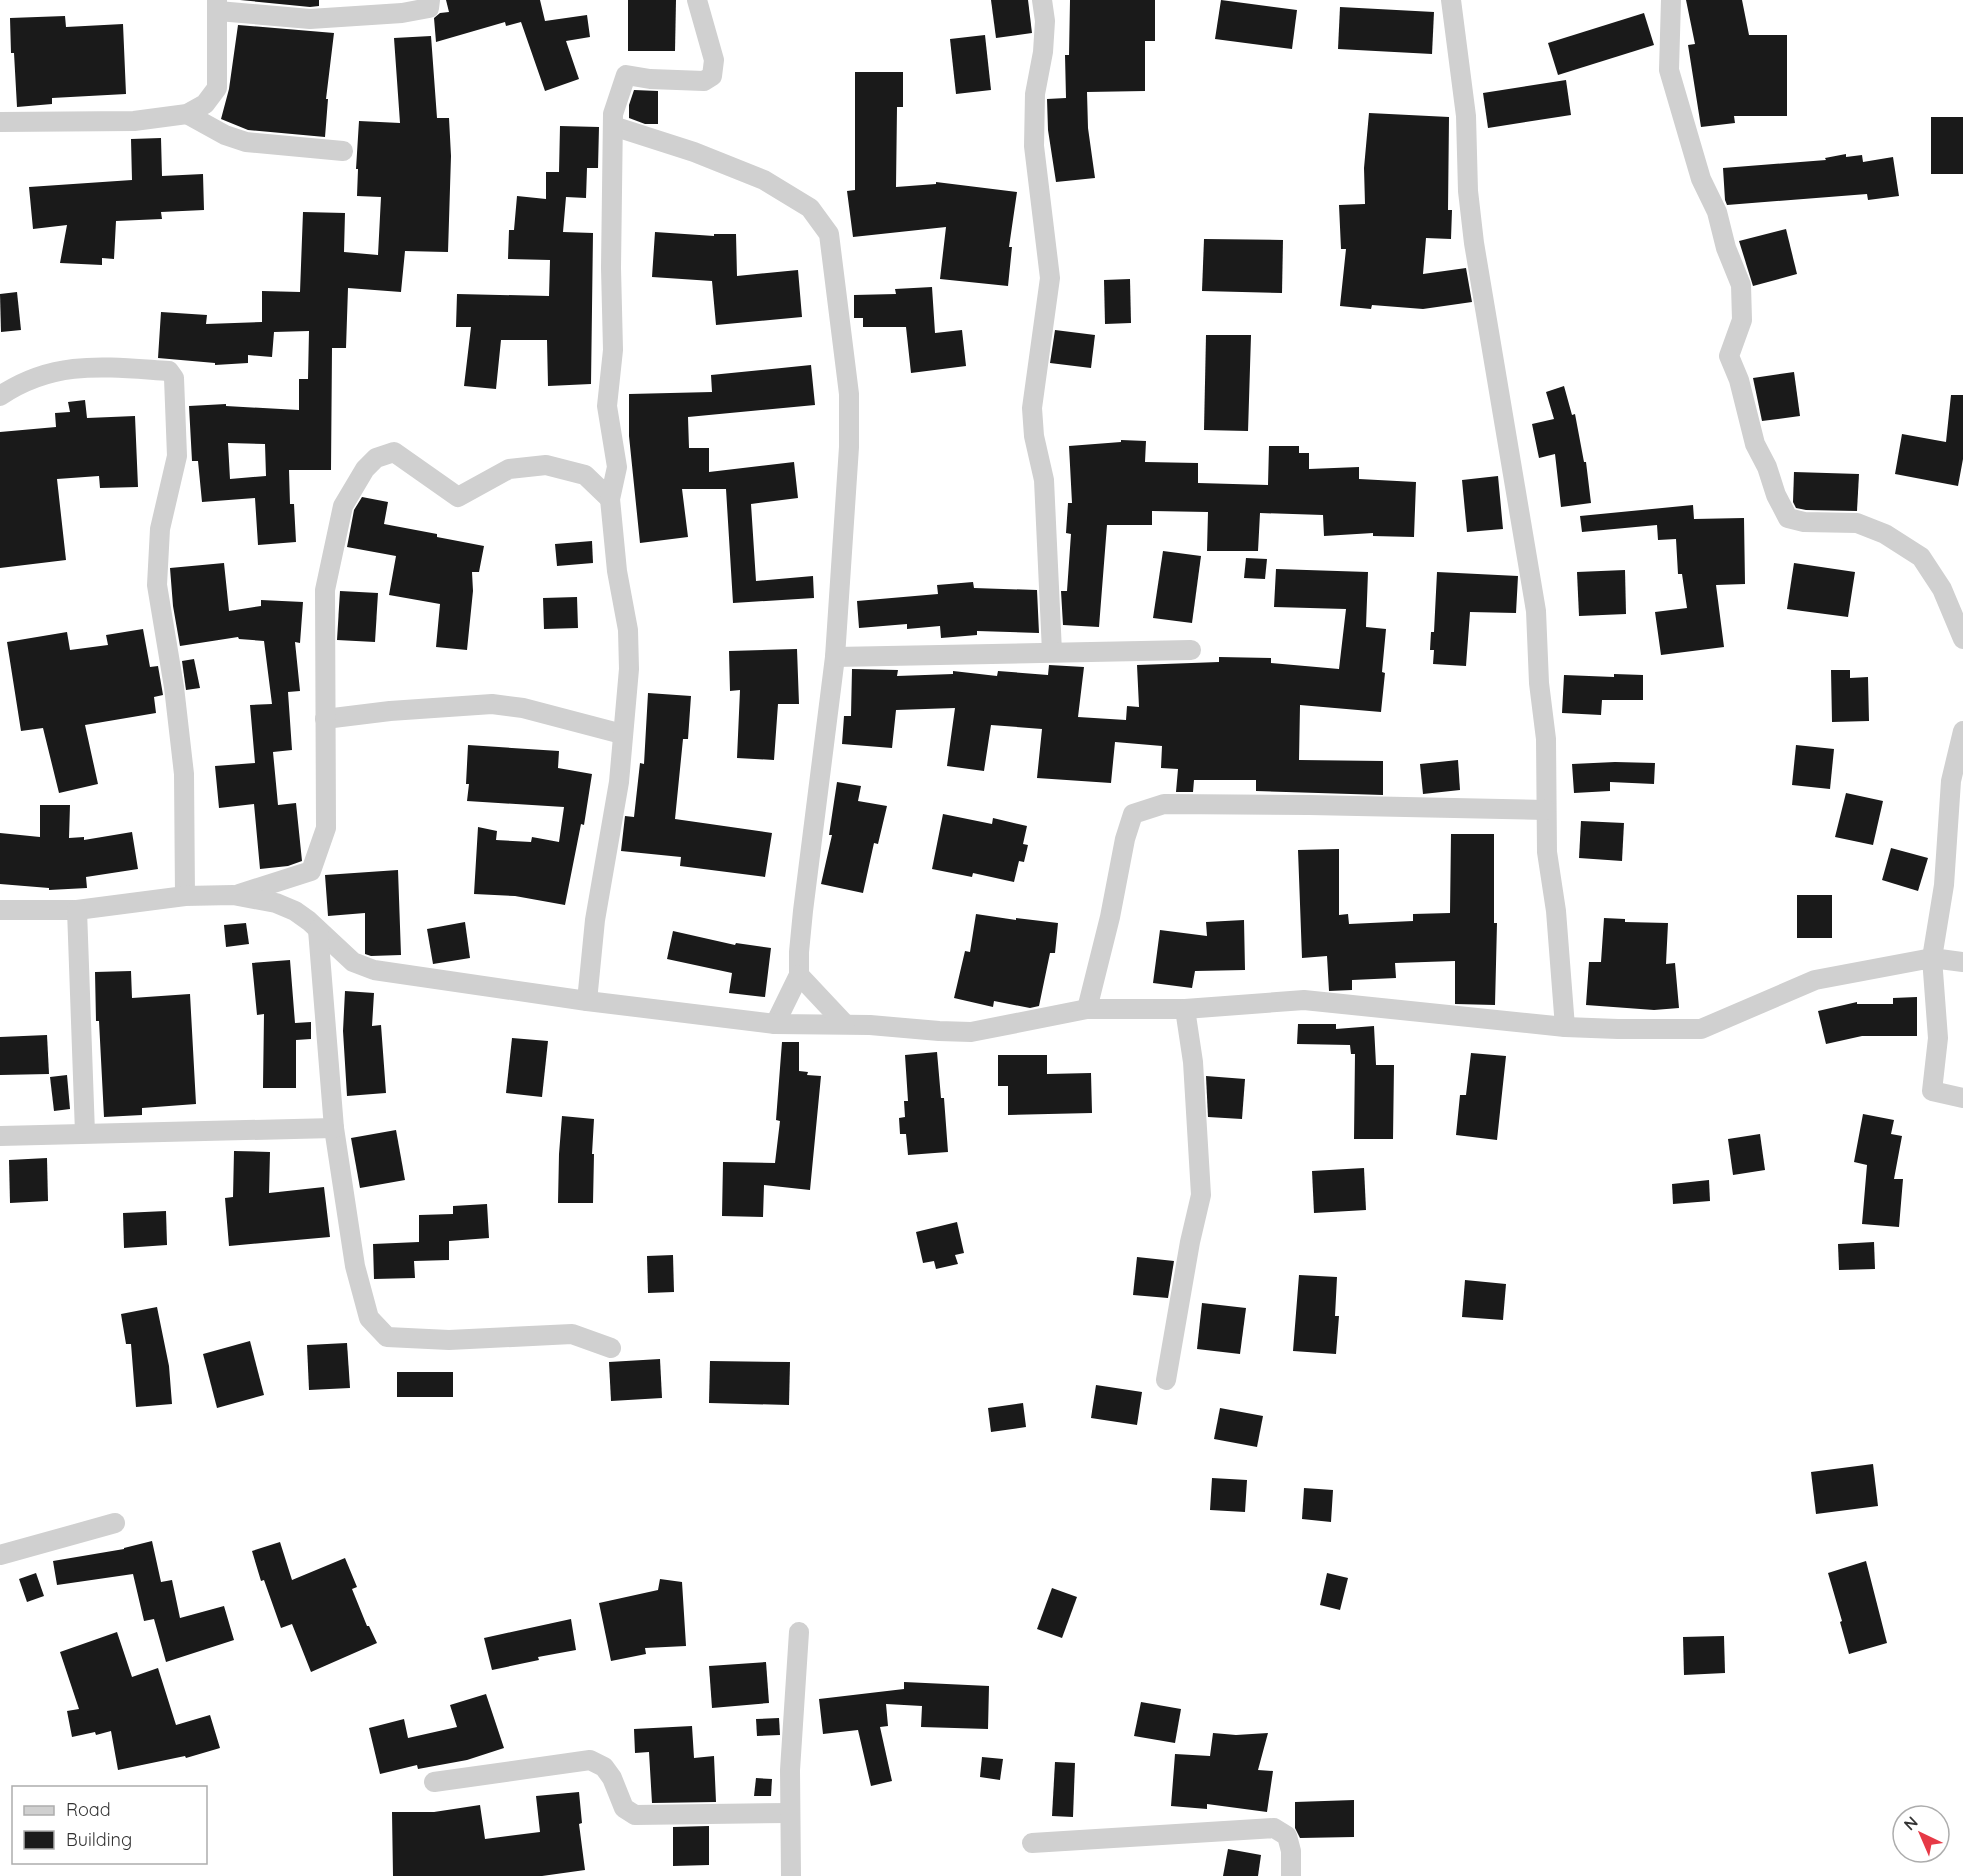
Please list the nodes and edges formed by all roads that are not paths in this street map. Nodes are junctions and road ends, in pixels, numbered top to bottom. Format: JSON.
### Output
{"nodes":[{"id":1,"x":430,"y":0,"type":"edge"},
{"id":2,"x":697,"y":0,"type":"edge"},
{"id":3,"x":1042,"y":0,"type":"edge"},
{"id":4,"x":1451,"y":0,"type":"edge"},
{"id":5,"x":1671,"y":0,"type":"edge"},
{"id":6,"x":217,"y":6,"type":"edge"},
{"id":7,"x":187,"y":114,"type":"junction"},
{"id":8,"x":0,"y":122,"type":"edge"},
{"id":9,"x":613,"y":126,"type":"junction"},
{"id":10,"x":343,"y":151,"type":"dead end"},
{"id":11,"x":0,"y":396,"type":"edge"},
{"id":12,"x":610,"y":499,"type":"junction"},
{"id":13,"x":1963,"y":639,"type":"edge"},
{"id":14,"x":1191,"y":650,"type":"dead end"},
{"id":15,"x":1052,"y":652,"type":"junction"},
{"id":16,"x":835,"y":657,"type":"junction"},
{"id":17,"x":325,"y":719,"type":"junction"},
{"id":18,"x":1963,"y":731,"type":"edge"},
{"id":19,"x":622,"y":734,"type":"junction"},
{"id":20,"x":1546,"y":810,"type":"junction"},
{"id":21,"x":233,"y":895,"type":"junction"},
{"id":22,"x":184,"y":896,"type":"junction"},
{"id":23,"x":0,"y":910,"type":"edge"},
{"id":24,"x":76,"y":910,"type":"junction"},
{"id":25,"x":318,"y":930,"type":"junction"},
{"id":26,"x":1932,"y":958,"type":"junction"},
{"id":27,"x":1963,"y":962,"type":"edge"},
{"id":28,"x":799,"y":975,"type":"junction"},
{"id":29,"x":587,"y":1001,"type":"junction"},
{"id":30,"x":1087,"y":1009,"type":"junction"},
{"id":31,"x":1185,"y":1009,"type":"junction"},
{"id":32,"x":776,"y":1024,"type":"junction"},
{"id":33,"x":845,"y":1024,"type":"junction"},
{"id":34,"x":1565,"y":1027,"type":"junction"},
{"id":35,"x":1963,"y":1098,"type":"edge"},
{"id":36,"x":334,"y":1128,"type":"junction"},
{"id":37,"x":85,"y":1133,"type":"junction"},
{"id":38,"x":0,"y":1136,"type":"edge"},
{"id":39,"x":611,"y":1348,"type":"dead end"},
{"id":40,"x":1166,"y":1380,"type":"dead end"},
{"id":41,"x":114,"y":1523,"type":"dead end"},
{"id":42,"x":0,"y":1555,"type":"edge"},
{"id":43,"x":799,"y":1632,"type":"dead end"},
{"id":44,"x":434,"y":1782,"type":"dead end"},
{"id":45,"x":790,"y":1813,"type":"junction"},
{"id":46,"x":1032,"y":1843,"type":"dead end"},
{"id":47,"x":791,"y":1876,"type":"edge"},
{"id":48,"x":1291,"y":1876,"type":"edge"}],
"edges":[{"from":1,"to":6,"type":"street"},
{"from":2,"to":9,"type":"street"},
{"from":3,"to":15,"type":"street"},
{"from":4,"to":20,"type":"street"},
{"from":5,"to":13,"type":"street"},
{"from":6,"to":7,"type":"street"},
{"from":7,"to":8,"type":"street"},
{"from":7,"to":10,"type":"street"},
{"from":9,"to":12,"type":"street"},
{"from":9,"to":16,"type":"street"},
{"from":11,"to":22,"type":"street"},
{"from":12,"to":17,"type":"street"},
{"from":12,"to":19,"type":"street"},
{"from":14,"to":15,"type":"street"},
{"from":15,"to":16,"type":"street"},
{"from":16,"to":28,"type":"street"},
{"from":17,"to":19,"type":"street"},
{"from":17,"to":21,"type":"street"},
{"from":18,"to":26,"type":"street"},
{"from":19,"to":29,"type":"street"},
{"from":20,"to":30,"type":"street"},
{"from":20,"to":34,"type":"street"},
{"from":21,"to":22,"type":"street"},
{"from":21,"to":25,"type":"street"},
{"from":22,"to":24,"type":"street"},
{"from":23,"to":24,"type":"street"},
{"from":24,"to":37,"type":"street"},
{"from":25,"to":29,"type":"street"},
{"from":25,"to":36,"type":"street"},
{"from":26,"to":27,"type":"street"},
{"from":26,"to":34,"type":"street"},
{"from":26,"to":35,"type":"street"},
{"from":28,"to":32,"type":"street"},
{"from":28,"to":33,"type":"street"},
{"from":29,"to":32,"type":"street"},
{"from":30,"to":31,"type":"street"},
{"from":30,"to":33,"type":"street"},
{"from":31,"to":34,"type":"street"},
{"from":31,"to":40,"type":"street"},
{"from":32,"to":33,"type":"street"},
{"from":36,"to":37,"type":"street"},
{"from":36,"to":39,"type":"street"},
{"from":37,"to":38,"type":"street"},
{"from":41,"to":42,"type":"street"},
{"from":43,"to":45,"type":"street"},
{"from":44,"to":45,"type":"street"},
{"from":45,"to":47,"type":"street"},
{"from":46,"to":48,"type":"street"}]}
